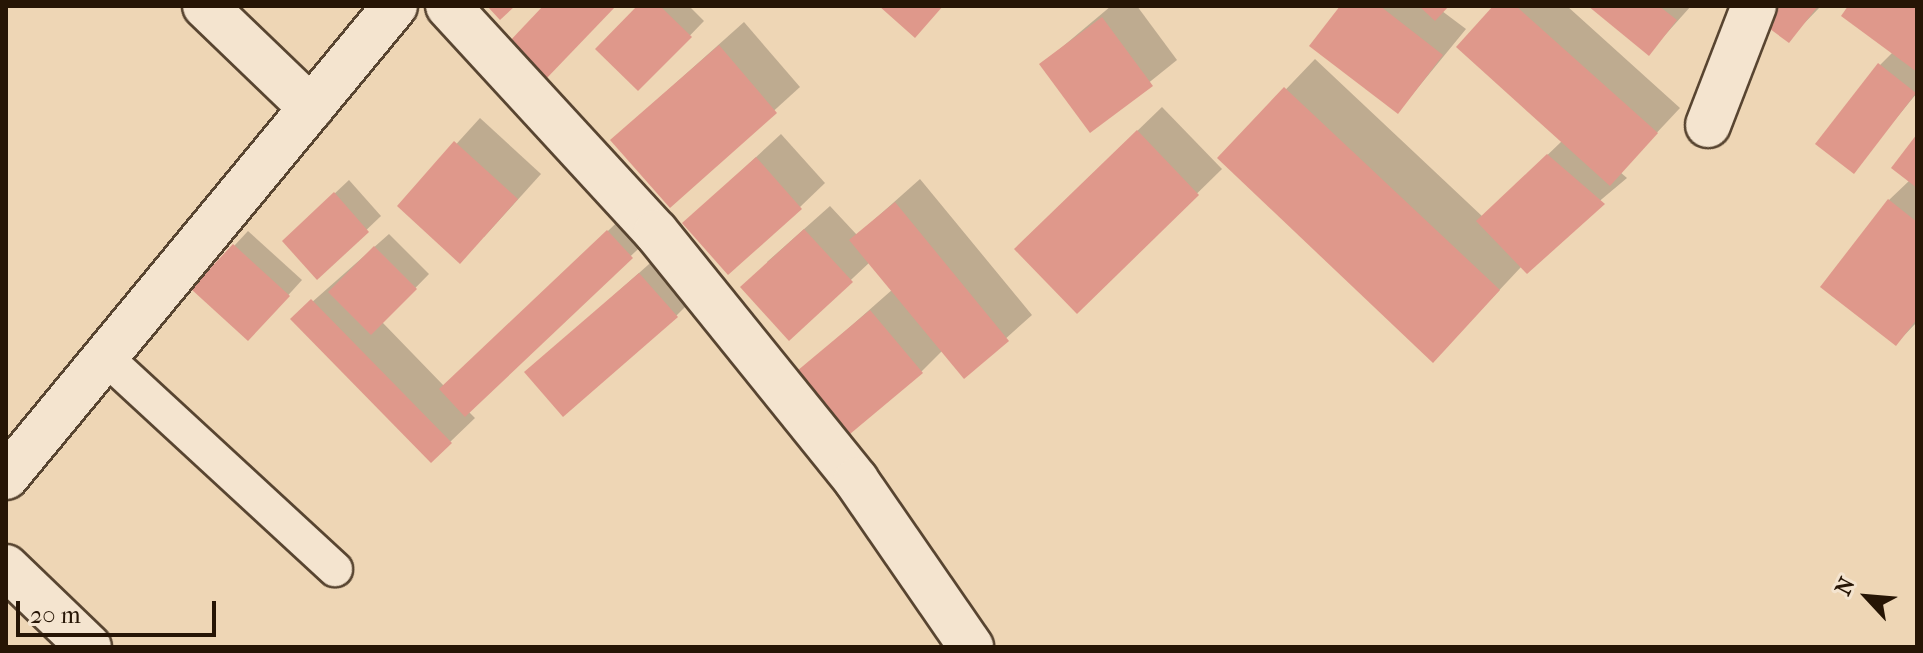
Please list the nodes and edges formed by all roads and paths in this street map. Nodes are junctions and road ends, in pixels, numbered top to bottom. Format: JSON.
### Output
{"nodes":[{"id":1,"x":205,"y":6,"type":"edge"},
{"id":2,"x":395,"y":6,"type":"edge"},
{"id":3,"x":448,"y":6,"type":"edge"},
{"id":4,"x":1754,"y":6,"type":"edge"},
{"id":5,"x":311,"y":108,"type":"junction"},
{"id":6,"x":1708,"y":125,"type":"dead end"},
{"id":7,"x":105,"y":357,"type":"junction"},
{"id":8,"x":6,"y":477,"type":"edge"},
{"id":9,"x":6,"y":567,"type":"edge"},
{"id":10,"x":335,"y":569,"type":"dead end"},
{"id":11,"x":89,"y":647,"type":"edge"},
{"id":12,"x":971,"y":647,"type":"edge"}],
"edges":[{"from":1,"to":5,"type":"street"},
{"from":2,"to":5,"type":"street"},
{"from":3,"to":12,"type":"street"},
{"from":4,"to":6,"type":"street"},
{"from":5,"to":7,"type":"street"},
{"from":7,"to":8,"type":"street"},
{"from":7,"to":10,"type":"lane"},
{"from":9,"to":11,"type":"street"}]}
